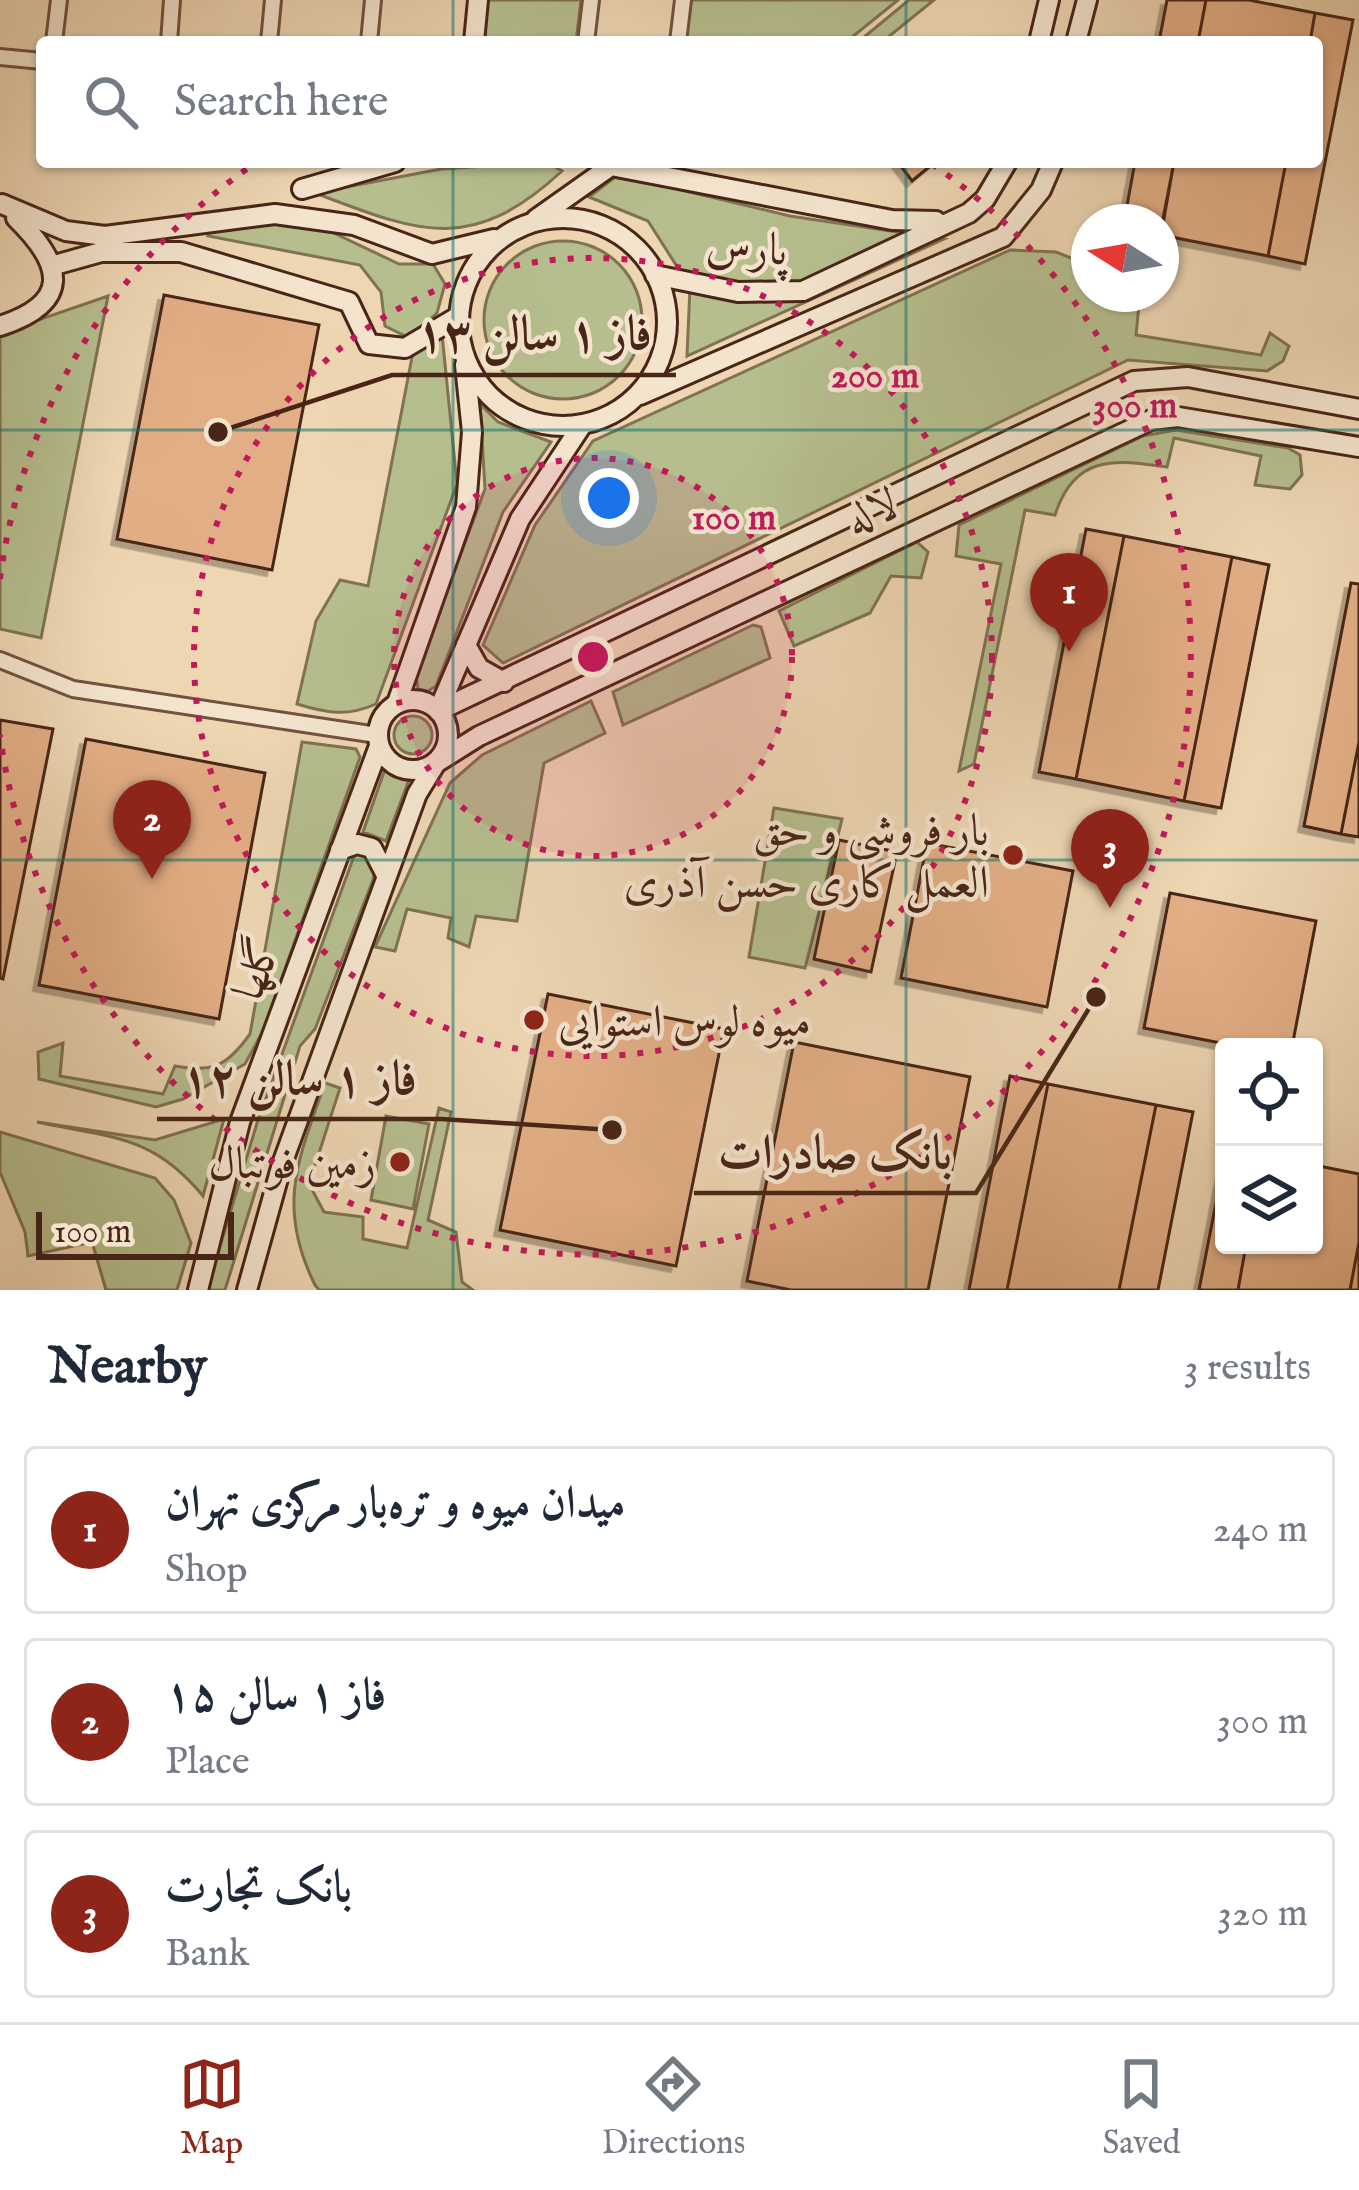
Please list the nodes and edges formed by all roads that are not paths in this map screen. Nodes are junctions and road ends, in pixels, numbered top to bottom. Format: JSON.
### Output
{"nodes":[{"id":1,"x":59,"y":0,"type":"edge"},
{"id":2,"x":172,"y":0,"type":"edge"},
{"id":3,"x":273,"y":0,"type":"edge"},
{"id":4,"x":373,"y":0,"type":"edge"},
{"id":5,"x":478,"y":0,"type":"edge"},
{"id":6,"x":591,"y":0,"type":"edge"},
{"id":7,"x":683,"y":0,"type":"edge"},
{"id":8,"x":1049,"y":0,"type":"edge"},
{"id":9,"x":1087,"y":0,"type":"edge"},
{"id":10,"x":55,"y":36,"type":"edge"},
{"id":11,"x":169,"y":36,"type":"edge"},
{"id":12,"x":270,"y":36,"type":"edge"},
{"id":13,"x":370,"y":36,"type":"edge"},
{"id":14,"x":475,"y":36,"type":"edge"},
{"id":15,"x":587,"y":36,"type":"edge"},
{"id":16,"x":679,"y":36,"type":"edge"},
{"id":17,"x":1041,"y":36,"type":"edge"},
{"id":18,"x":1078,"y":36,"type":"edge"},
{"id":19,"x":0,"y":57,"type":"edge"},
{"id":20,"x":36,"y":60,"type":"edge"},
{"id":21,"x":374,"y":168,"type":"edge"},
{"id":22,"x":598,"y":168,"type":"edge"},
{"id":23,"x":624,"y":168,"type":"edge"},
{"id":24,"x":1003,"y":168,"type":"edge"},
{"id":25,"x":1050,"y":168,"type":"edge"},
{"id":26,"x":302,"y":189,"type":"dead end"},
{"id":27,"x":1,"y":203,"type":"edge"},
{"id":28,"x":936,"y":221,"type":"dead end"},
{"id":29,"x":531,"y":222,"type":"junction"},
{"id":30,"x":174,"y":225,"type":"junction"},
{"id":31,"x":504,"y":235,"type":"junction"},
{"id":32,"x":181,"y":252,"type":"junction"},
{"id":33,"x":51,"y":266,"type":"junction"},
{"id":34,"x":656,"y":275,"type":"junction"},
{"id":35,"x":459,"y":316,"type":"junction"},
{"id":36,"x":0,"y":326,"type":"edge"},
{"id":37,"x":464,"y":355,"type":"junction"},
{"id":38,"x":636,"y":397,"type":"junction"},
{"id":39,"x":1352,"y":408,"type":"edge"},
{"id":40,"x":582,"y":425,"type":"junction"},
{"id":41,"x":1336,"y":442,"type":"junction"},
{"id":42,"x":1359,"y":447,"type":"edge"},
{"id":43,"x":916,"y":487,"type":"junction"},
{"id":44,"x":935,"y":523,"type":"junction"},
{"id":45,"x":466,"y":645,"type":"junction"},
{"id":46,"x":0,"y":660,"type":"edge"},
{"id":47,"x":504,"y":682,"type":"junction"},
{"id":48,"x":397,"y":704,"type":"junction"},
{"id":49,"x":438,"y":711,"type":"junction"},
{"id":50,"x":378,"y":740,"type":"junction"},
{"id":51,"x":436,"y":763,"type":"junction"},
{"id":52,"x":340,"y":850,"type":"junction"},
{"id":53,"x":385,"y":873,"type":"junction"},
{"id":54,"x":198,"y":1290,"type":"edge"},
{"id":55,"x":247,"y":1290,"type":"edge"}],
"edges":[{"from":1,"to":10,"type":"street"},
{"from":2,"to":11,"type":"street"},
{"from":3,"to":12,"type":"street"},
{"from":4,"to":13,"type":"street"},
{"from":5,"to":14,"type":"street"},
{"from":6,"to":15,"type":"street"},
{"from":7,"to":16,"type":"street"},
{"from":8,"to":17,"type":"street"},
{"from":9,"to":18,"type":"street"},
{"from":19,"to":20,"type":"street"},
{"from":21,"to":26,"type":"street"},
{"from":22,"to":29,"type":"street","name":"پارس"},
{"from":23,"to":28,"type":"street","name":"پارس"},
{"from":24,"to":34,"type":"street","name":"پارس"},
{"from":25,"to":38,"type":"street"},
{"from":27,"to":30,"type":"street"},
{"from":27,"to":33,"type":"street"},
{"from":29,"to":31,"type":"street"},
{"from":29,"to":34,"type":"street"},
{"from":30,"to":31,"type":"street"},
{"from":30,"to":32,"type":"street"},
{"from":31,"to":35,"type":"street"},
{"from":32,"to":33,"type":"street"},
{"from":32,"to":35,"type":"street"},
{"from":33,"to":36,"type":"street"},
{"from":34,"to":38,"type":"street"},
{"from":35,"to":37,"type":"street"},
{"from":37,"to":40,"type":"street"},
{"from":37,"to":48,"type":"street"},
{"from":38,"to":40,"type":"street"},
{"from":39,"to":41,"type":"street"},
{"from":39,"to":43,"type":"street","name":"لاله"},
{"from":40,"to":45,"type":"street"},
{"from":41,"to":42,"type":"street","name":"لاله"},
{"from":41,"to":44,"type":"street","name":"لاله"},
{"from":43,"to":44,"type":"street"},
{"from":43,"to":47,"type":"street","name":"لاله"},
{"from":44,"to":51,"type":"street","name":"لاله"},
{"from":45,"to":47,"type":"street"},
{"from":45,"to":49,"type":"street"},
{"from":46,"to":50,"type":"street"},
{"from":47,"to":49,"type":"street","name":"لاله"},
{"from":48,"to":49,"type":"street"},
{"from":48,"to":50,"type":"street"},
{"from":49,"to":51,"type":"street"},
{"from":50,"to":51,"type":"street"},
{"from":50,"to":52,"type":"street","name":"گلها"},
{"from":51,"to":53,"type":"street","name":"گلها"},
{"from":52,"to":53,"type":"street"},
{"from":52,"to":54,"type":"street","name":"گلها"},
{"from":53,"to":55,"type":"street","name":"گلها"}]}
